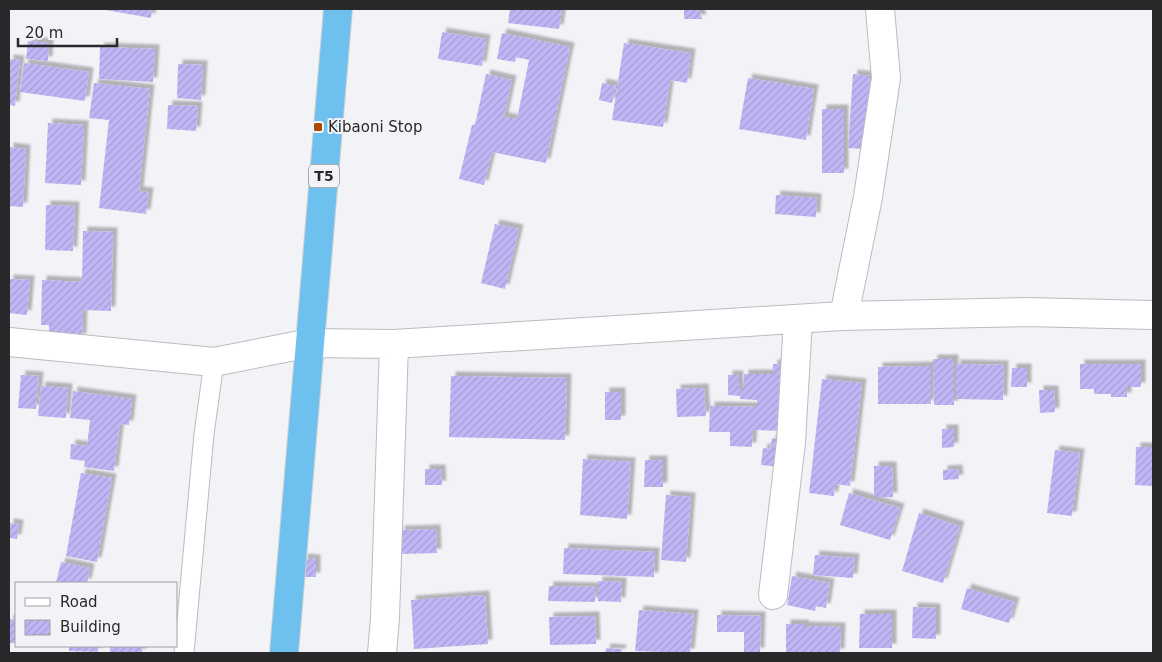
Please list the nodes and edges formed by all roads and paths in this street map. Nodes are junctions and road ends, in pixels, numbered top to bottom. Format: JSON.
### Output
{"nodes":[{"id":1,"x":338,"y":9,"type":"edge"},
{"id":2,"x":880,"y":9,"type":"edge"},
{"id":3,"x":1153,"y":315,"type":"edge"},
{"id":4,"x":844,"y":316,"type":"junction"},
{"id":5,"x":798,"y":318,"type":"junction"},
{"id":6,"x":9,"y":342,"type":"edge"},
{"id":7,"x":310,"y":342,"type":"junction"},
{"id":8,"x":394,"y":344,"type":"junction"},
{"id":9,"x":214,"y":362,"type":"junction"},
{"id":10,"x":773,"y":595,"type":"dead end"},
{"id":11,"x":184,"y":653,"type":"edge"},
{"id":12,"x":284,"y":653,"type":"edge"},
{"id":13,"x":382,"y":653,"type":"edge"}],
"edges":[{"from":1,"to":7,"type":"highway","number":"T5"},
{"from":2,"to":4,"type":"street"},
{"from":3,"to":4,"type":"street"},
{"from":4,"to":5,"type":"street"},
{"from":5,"to":8,"type":"street"},
{"from":5,"to":10,"type":"street"},
{"from":6,"to":9,"type":"street"},
{"from":7,"to":8,"type":"street"},
{"from":7,"to":9,"type":"street"},
{"from":7,"to":12,"type":"highway","number":"T5"},
{"from":8,"to":13,"type":"street"},
{"from":9,"to":11,"type":"lane"}]}
